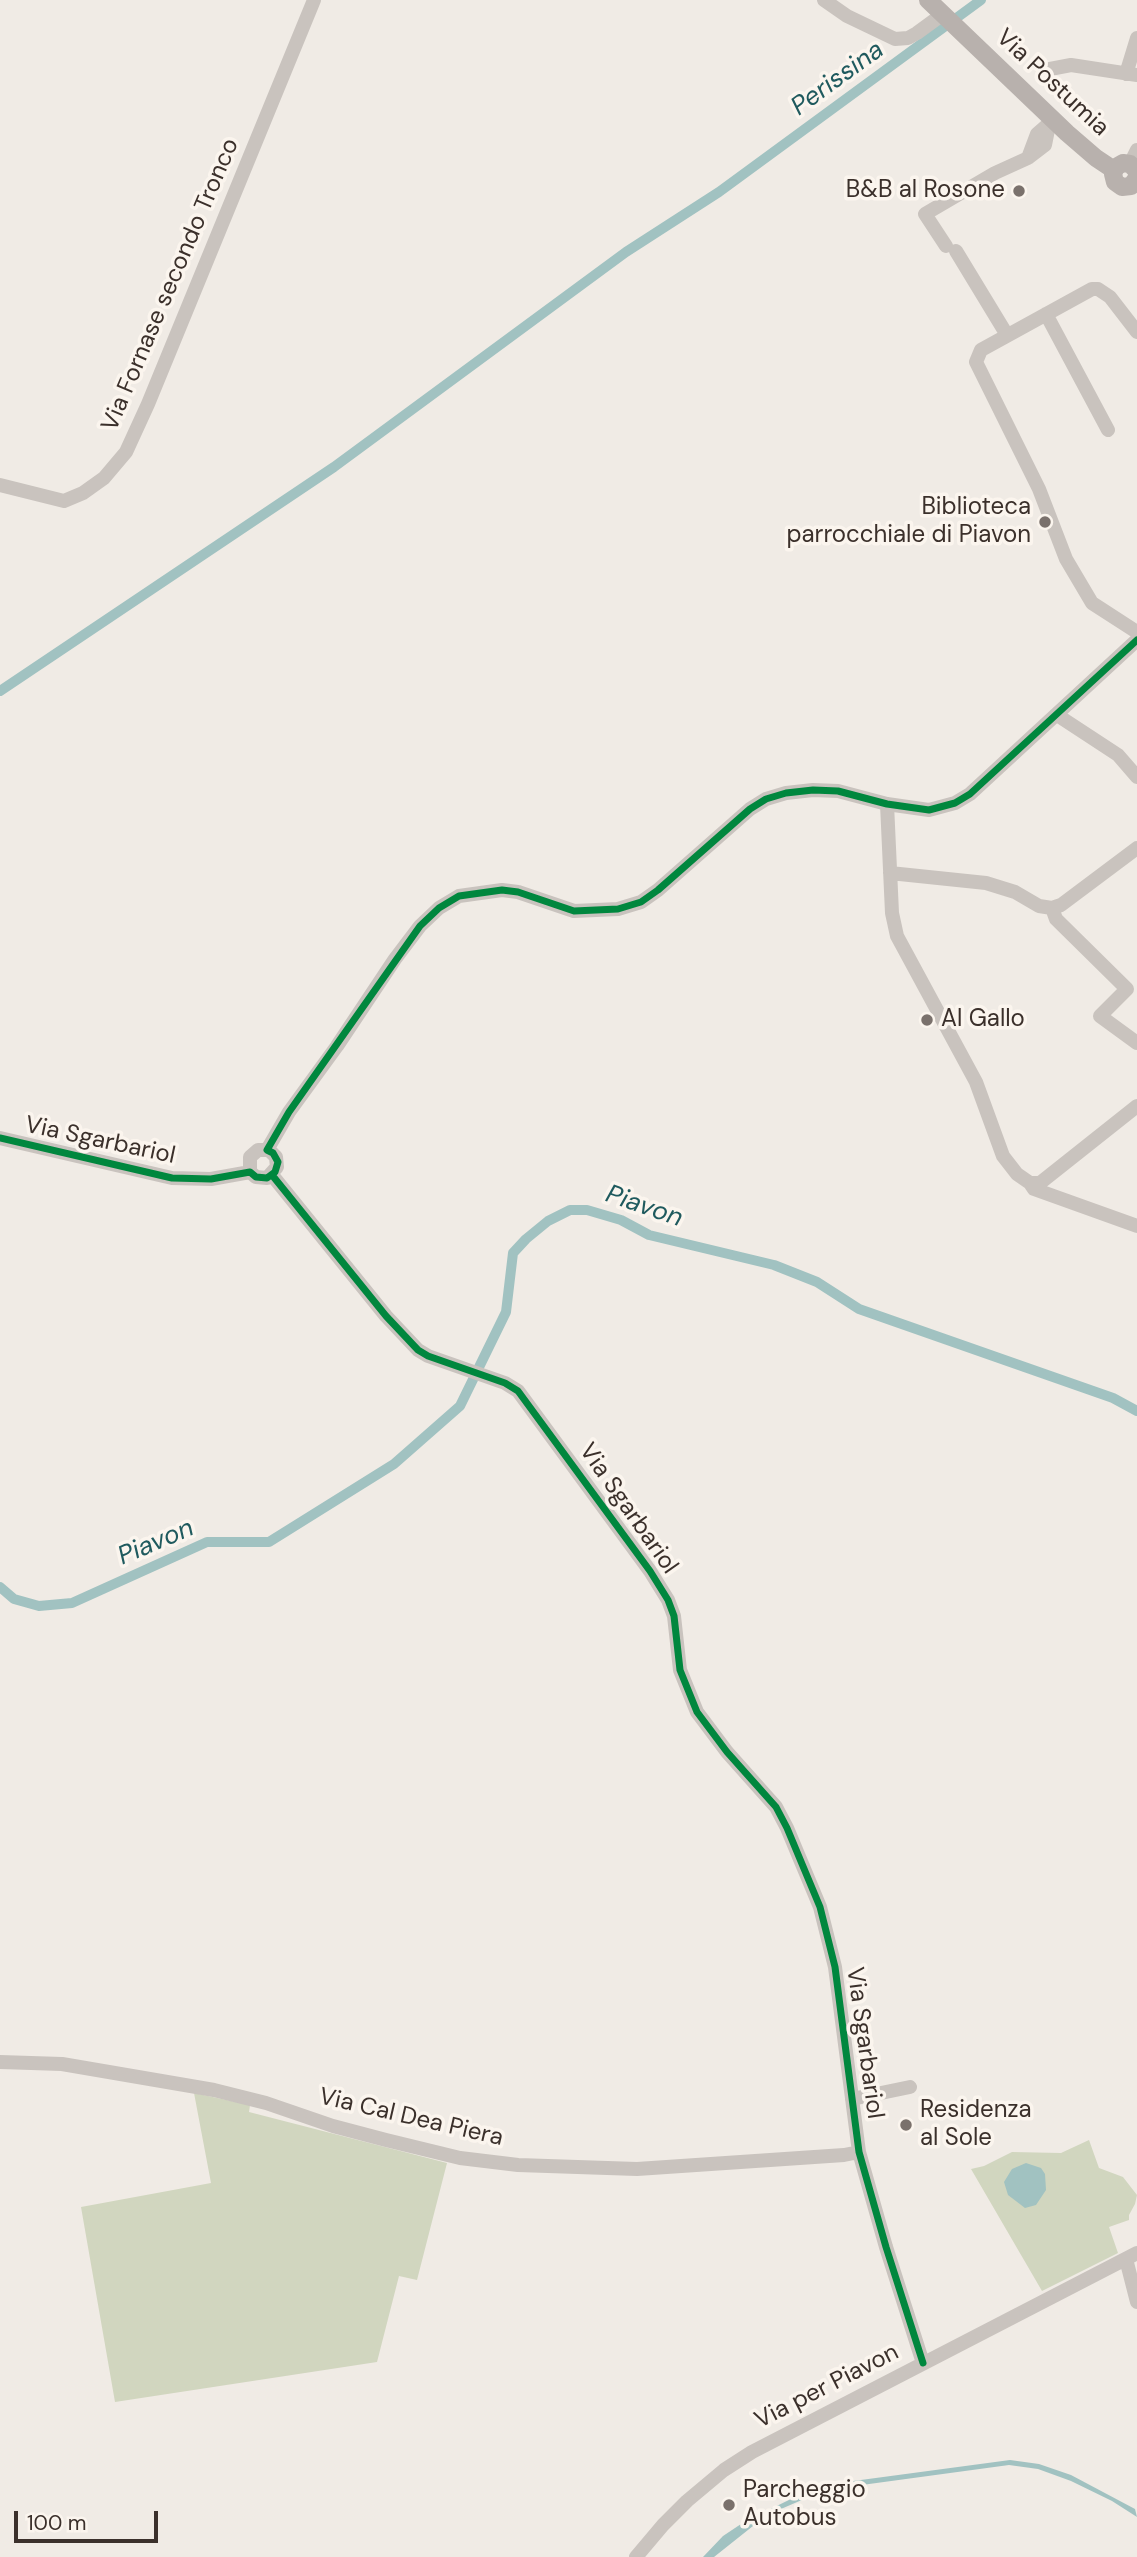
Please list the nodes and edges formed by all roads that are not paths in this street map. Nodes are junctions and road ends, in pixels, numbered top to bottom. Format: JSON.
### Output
{"nodes":[{"id":1,"x":314,"y":0,"type":"edge"},
{"id":2,"x":824,"y":0,"type":"edge"},
{"id":3,"x":928,"y":0,"type":"edge"},
{"id":4,"x":943,"y":14,"type":"junction"},
{"id":5,"x":1137,"y":38,"type":"edge"},
{"id":6,"x":1049,"y":69,"type":"dead end"},
{"id":7,"x":1132,"y":75,"type":"edge"},
{"id":8,"x":1051,"y":123,"type":"junction"},
{"id":9,"x":1132,"y":174,"type":"edge"},
{"id":10,"x":1046,"y":314,"type":"junction"},
{"id":11,"x":1137,"y":332,"type":"edge"},
{"id":12,"x":1007,"y":335,"type":"junction"},
{"id":13,"x":1108,"y":430,"type":"dead end"},
{"id":14,"x":0,"y":485,"type":"edge"},
{"id":15,"x":1137,"y":632,"type":"edge"},
{"id":16,"x":1137,"y":640,"type":"edge"},
{"id":17,"x":1057,"y":715,"type":"junction"},
{"id":18,"x":1137,"y":777,"type":"edge"},
{"id":19,"x":887,"y":804,"type":"junction"},
{"id":20,"x":1137,"y":848,"type":"edge"},
{"id":21,"x":890,"y":873,"type":"junction"},
{"id":22,"x":1052,"y":908,"type":"junction"},
{"id":23,"x":1137,"y":1043,"type":"edge"},
{"id":24,"x":1137,"y":1106,"type":"edge"},
{"id":25,"x":0,"y":1138,"type":"edge"},
{"id":26,"x":267,"y":1150,"type":"junction"},
{"id":27,"x":250,"y":1172,"type":"junction"},
{"id":28,"x":272,"y":1175,"type":"junction"},
{"id":29,"x":1030,"y":1183,"type":"junction"},
{"id":30,"x":1137,"y":1226,"type":"edge"},
{"id":31,"x":0,"y":2062,"type":"edge"},
{"id":32,"x":909,"y":2087,"type":"dead end"},
{"id":33,"x":852,"y":2099,"type":"junction"},
{"id":34,"x":859,"y":2152,"type":"junction"},
{"id":35,"x":1132,"y":2256,"type":"edge"},
{"id":36,"x":1137,"y":2302,"type":"edge"},
{"id":37,"x":923,"y":2363,"type":"junction"},
{"id":38,"x":636,"y":2557,"type":"edge"}],
"edges":[{"from":1,"to":14,"type":"street","name":"Via Fornase secondo Tronco"},
{"from":2,"to":4,"type":"street"},
{"from":3,"to":4,"type":"main road","name":"Via Postumia"},
{"from":4,"to":8,"type":"main road","name":"Via Postumia"},
{"from":5,"to":7,"type":"street"},
{"from":6,"to":7,"type":"street"},
{"from":8,"to":9,"type":"main road","name":"Via Postumia"},
{"from":8,"to":12,"type":"street"},
{"from":10,"to":11,"type":"street"},
{"from":10,"to":12,"type":"street"},
{"from":10,"to":13,"type":"street"},
{"from":12,"to":15,"type":"street"},
{"from":16,"to":17,"type":"street"},
{"from":17,"to":18,"type":"street"},
{"from":17,"to":19,"type":"street"},
{"from":19,"to":21,"type":"street"},
{"from":19,"to":26,"type":"street"},
{"from":20,"to":22,"type":"street"},
{"from":21,"to":22,"type":"street"},
{"from":21,"to":29,"type":"street"},
{"from":22,"to":23,"type":"street"},
{"from":24,"to":29,"type":"street"},
{"from":25,"to":27,"type":"street","name":"Via Sgarbariol"},
{"from":26,"to":27,"type":"street"},
{"from":26,"to":28,"type":"street","name":"Via Sgarbariol"},
{"from":27,"to":28,"type":"street","name":"Via Sgarbariol"},
{"from":28,"to":33,"type":"street","name":"Via Sgarbariol"},
{"from":29,"to":30,"type":"street"},
{"from":31,"to":34,"type":"street","name":"Via Cal Dea Piera"},
{"from":32,"to":33,"type":"street"},
{"from":33,"to":34,"type":"street","name":"Via Sgarbariol"},
{"from":34,"to":37,"type":"street","name":"Via Sgarbariol"},
{"from":35,"to":36,"type":"street"},
{"from":35,"to":37,"type":"street","name":"Via per Piavon"},
{"from":37,"to":38,"type":"street","name":"Via per Piavon"}]}
